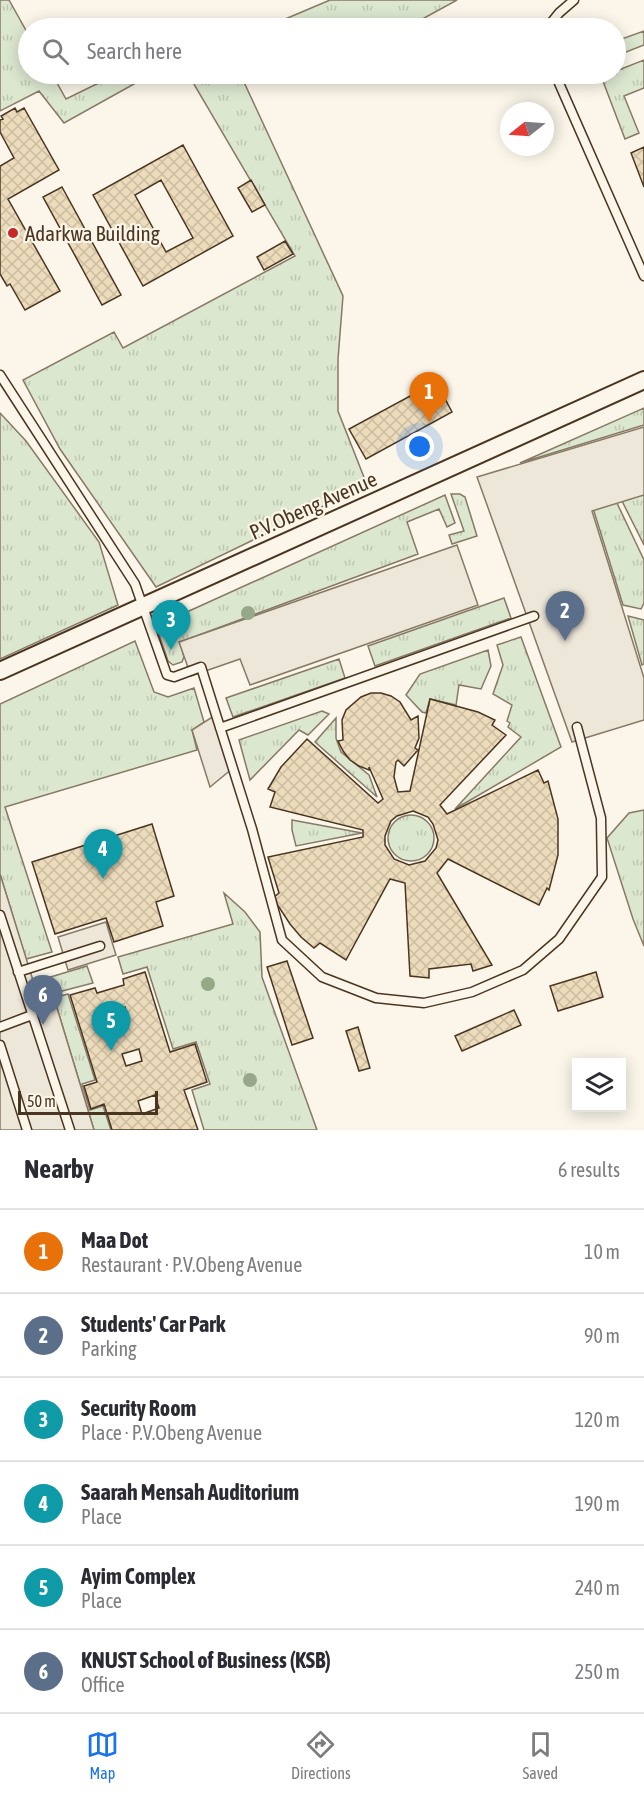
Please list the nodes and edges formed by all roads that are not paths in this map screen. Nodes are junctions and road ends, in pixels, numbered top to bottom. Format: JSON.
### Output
{"nodes":[{"id":1,"x":574,"y":0,"type":"edge"},
{"id":2,"x":554,"y":18,"type":"edge"},
{"id":3,"x":559,"y":84,"type":"edge"},
{"id":4,"x":644,"y":276,"type":"edge"},
{"id":5,"x":0,"y":375,"type":"edge"},
{"id":6,"x":644,"y":380,"type":"edge"},
{"id":7,"x":141,"y":607,"type":"junction"},
{"id":8,"x":534,"y":616,"type":"dead end"},
{"id":9,"x":0,"y":671,"type":"edge"},
{"id":10,"x":577,"y":727,"type":"dead end"},
{"id":11,"x":220,"y":728,"type":"junction"},
{"id":12,"x":0,"y":915,"type":"edge"},
{"id":13,"x":100,"y":946,"type":"dead end"},
{"id":14,"x":18,"y":972,"type":"junction"},
{"id":15,"x":32,"y":1015,"type":"junction"},
{"id":16,"x":0,"y":1027,"type":"edge"},
{"id":17,"x":0,"y":1045,"type":"edge"},
{"id":18,"x":27,"y":1130,"type":"edge"},
{"id":19,"x":70,"y":1130,"type":"edge"}],
"edges":[{"from":1,"to":2,"type":"lane"},
{"from":3,"to":4,"type":"lane"},
{"from":5,"to":7,"type":"lane"},
{"from":6,"to":7,"type":"street","name":"P.V.Obeng Avenue"},
{"from":7,"to":9,"type":"street","name":"P.V.Obeng Avenue"},
{"from":7,"to":11,"type":"lane"},
{"from":8,"to":11,"type":"lane"},
{"from":10,"to":11,"type":"lane"},
{"from":12,"to":14,"type":"lane"},
{"from":13,"to":14,"type":"lane"},
{"from":14,"to":15,"type":"lane"},
{"from":15,"to":16,"type":"lane"},
{"from":15,"to":19,"type":"lane"},
{"from":17,"to":18,"type":"lane"}]}
